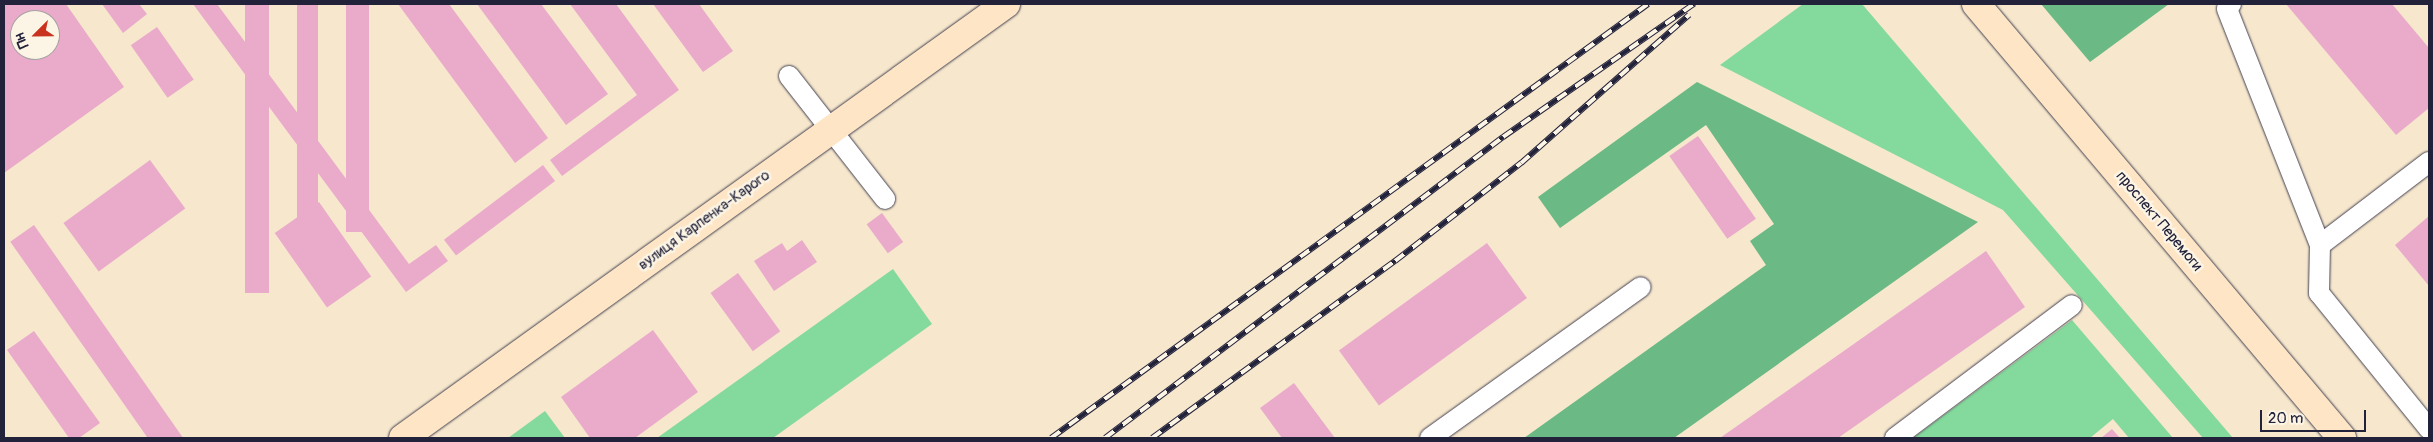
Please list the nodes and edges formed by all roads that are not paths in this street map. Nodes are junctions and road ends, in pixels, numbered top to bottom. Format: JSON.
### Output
{"nodes":[{"id":1,"x":1006,"y":4,"type":"edge"},
{"id":2,"x":1976,"y":4,"type":"edge"},
{"id":3,"x":2231,"y":4,"type":"edge"},
{"id":4,"x":790,"y":76,"type":"dead end"},
{"id":5,"x":830,"y":129,"type":"junction"},
{"id":6,"x":2429,"y":162,"type":"edge"},
{"id":7,"x":885,"y":199,"type":"dead end"},
{"id":8,"x":2320,"y":245,"type":"junction"},
{"id":9,"x":1641,"y":287,"type":"dead end"},
{"id":10,"x":2072,"y":305,"type":"dead end"},
{"id":11,"x":2429,"y":429,"type":"edge"},
{"id":12,"x":403,"y":438,"type":"edge"},
{"id":13,"x":1430,"y":438,"type":"edge"},
{"id":14,"x":1895,"y":438,"type":"edge"},
{"id":15,"x":2342,"y":438,"type":"edge"}],
"edges":[{"from":1,"to":5,"type":"main road","name":"вулиця Карпенка-Карого"},
{"from":2,"to":15,"type":"main road","name":"проспект Перемоги"},
{"from":3,"to":8,"type":"lane"},
{"from":4,"to":5,"type":"lane"},
{"from":5,"to":7,"type":"lane"},
{"from":5,"to":12,"type":"main road","name":"вулиця Карпенка-Карого"},
{"from":6,"to":8,"type":"lane"},
{"from":8,"to":11,"type":"lane"},
{"from":9,"to":13,"type":"lane"},
{"from":10,"to":14,"type":"lane"}]}
